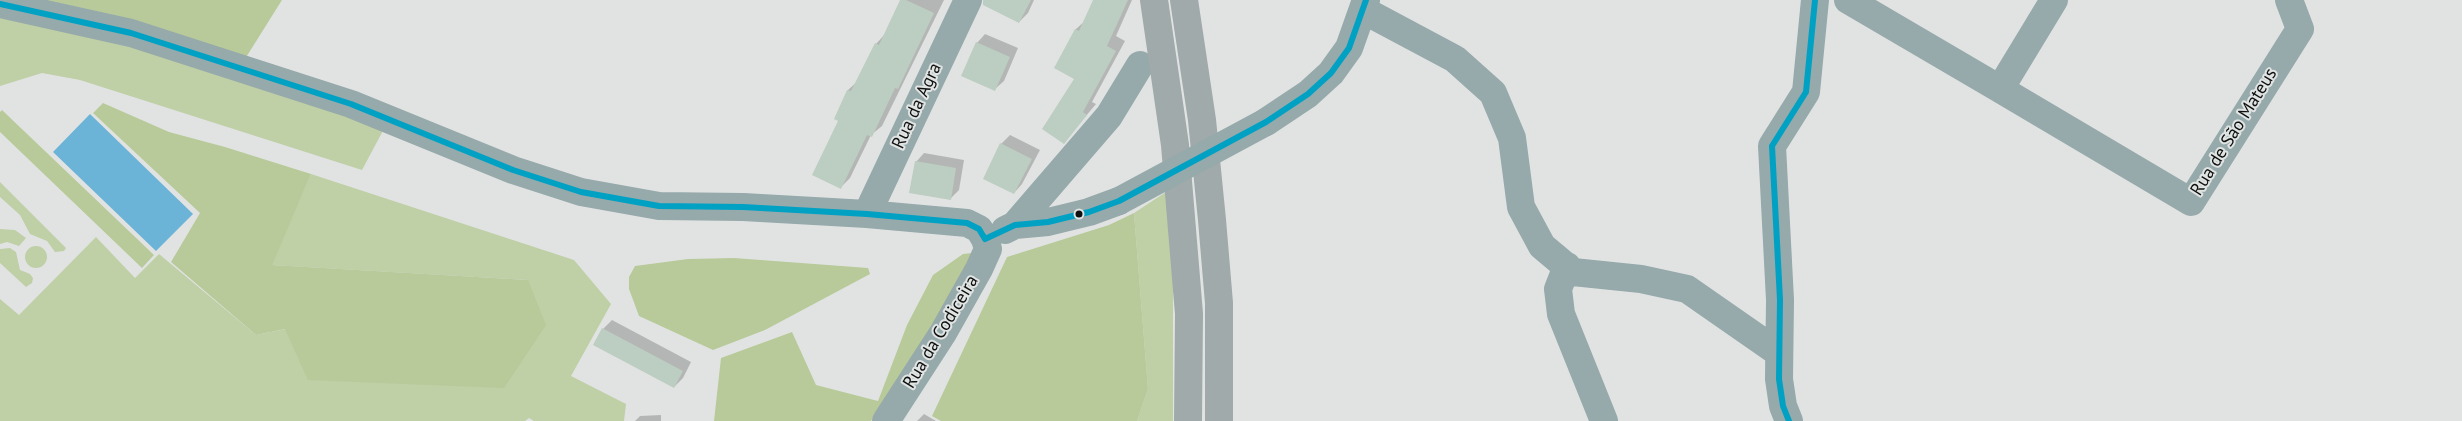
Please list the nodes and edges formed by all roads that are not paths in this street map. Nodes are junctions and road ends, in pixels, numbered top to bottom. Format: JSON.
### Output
{"nodes":[{"id":1,"x":968,"y":0,"type":"edge"},
{"id":2,"x":1154,"y":0,"type":"edge"},
{"id":3,"x":1184,"y":0,"type":"edge"},
{"id":4,"x":1815,"y":0,"type":"edge"},
{"id":5,"x":1848,"y":0,"type":"edge"},
{"id":6,"x":2054,"y":0,"type":"edge"},
{"id":7,"x":2289,"y":0,"type":"edge"},
{"id":8,"x":0,"y":4,"type":"edge"},
{"id":9,"x":1364,"y":5,"type":"edge"},
{"id":10,"x":1140,"y":66,"type":"dead end"},
{"id":11,"x":2000,"y":89,"type":"junction"},
{"id":12,"x":867,"y":214,"type":"junction"},
{"id":13,"x":1015,"y":225,"type":"junction"},
{"id":14,"x":986,"y":239,"type":"junction"},
{"id":15,"x":1567,"y":266,"type":"junction"},
{"id":16,"x":1779,"y":353,"type":"junction"},
{"id":17,"x":886,"y":421,"type":"edge"},
{"id":18,"x":1188,"y":421,"type":"edge"},
{"id":19,"x":1219,"y":421,"type":"edge"},
{"id":20,"x":1604,"y":421,"type":"edge"},
{"id":21,"x":1789,"y":421,"type":"edge"}],
"edges":[{"from":1,"to":12,"type":"street","name":"Rua da Agra"},
{"from":2,"to":18,"type":"highway"},
{"from":3,"to":19,"type":"highway"},
{"from":4,"to":16,"type":"street"},
{"from":5,"to":11,"type":"street"},
{"from":6,"to":11,"type":"street"},
{"from":7,"to":11,"type":"street","name":"Rua de São Mateus"},
{"from":8,"to":12,"type":"street"},
{"from":9,"to":13,"type":"street","bridge":true},
{"from":9,"to":15,"type":"street"},
{"from":10,"to":13,"type":"street"},
{"from":12,"to":14,"type":"street"},
{"from":13,"to":14,"type":"street"},
{"from":14,"to":17,"type":"street","name":"Rua da Codiceira"},
{"from":15,"to":16,"type":"street"},
{"from":15,"to":20,"type":"street"},
{"from":16,"to":21,"type":"street"}]}
